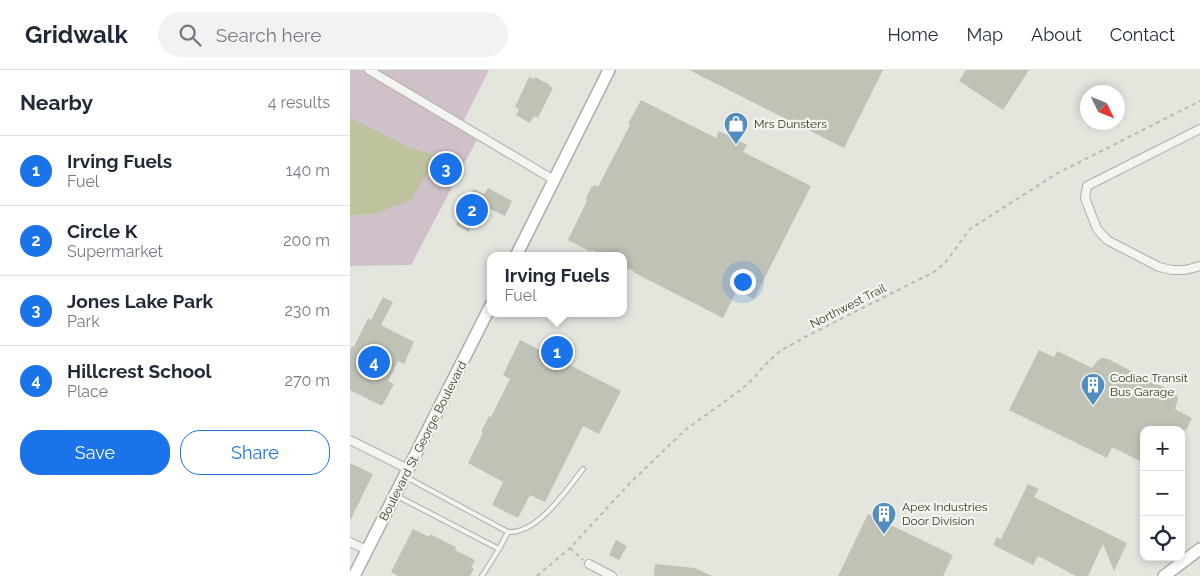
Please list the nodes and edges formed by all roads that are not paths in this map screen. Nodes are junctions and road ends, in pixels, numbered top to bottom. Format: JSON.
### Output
{"nodes":[{"id":1,"x":369,"y":70,"type":"edge"},
{"id":2,"x":608,"y":70,"type":"edge"},
{"id":3,"x":1200,"y":129,"type":"edge"},
{"id":4,"x":554,"y":180,"type":"junction"},
{"id":5,"x":518,"y":252,"type":"edge"},
{"id":6,"x":1200,"y":266,"type":"edge"},
{"id":7,"x":487,"y":313,"type":"edge"},
{"id":8,"x":350,"y":440,"type":"edge"},
{"id":9,"x":583,"y":469,"type":"dead end"},
{"id":10,"x":406,"y":473,"type":"junction"},
{"id":11,"x":395,"y":495,"type":"junction"},
{"id":12,"x":508,"y":532,"type":"junction"},
{"id":13,"x":350,"y":542,"type":"edge"},
{"id":14,"x":499,"y":549,"type":"junction"},
{"id":15,"x":367,"y":550,"type":"junction"},
{"id":16,"x":1200,"y":550,"type":"edge"},
{"id":17,"x":589,"y":564,"type":"road end"},
{"id":18,"x":357,"y":575,"type":"edge"},
{"id":19,"x":482,"y":576,"type":"edge"},
{"id":20,"x":612,"y":576,"type":"edge"},
{"id":21,"x":1164,"y":576,"type":"edge"}],
"edges":[{"from":1,"to":4,"type":"street"},
{"from":2,"to":4,"type":"main road"},
{"from":3,"to":6,"type":"street"},
{"from":4,"to":5,"type":"main road"},
{"from":7,"to":10,"type":"main road","name":"Boulevard St. George Boulevard"},
{"from":8,"to":10,"type":"street"},
{"from":9,"to":12,"type":"lane"},
{"from":10,"to":11,"type":"main road","name":"Boulevard St. George Boulevard"},
{"from":10,"to":12,"type":"lane"},
{"from":11,"to":14,"type":"lane"},
{"from":11,"to":15,"type":"main road","name":"Boulevard St. George Boulevard"},
{"from":12,"to":14,"type":"lane"},
{"from":13,"to":15,"type":"street"},
{"from":14,"to":19,"type":"lane"},
{"from":15,"to":18,"type":"main road","name":"Boulevard St. George Boulevard"},
{"from":16,"to":21,"type":"main road"},
{"from":17,"to":20,"type":"street"}]}
